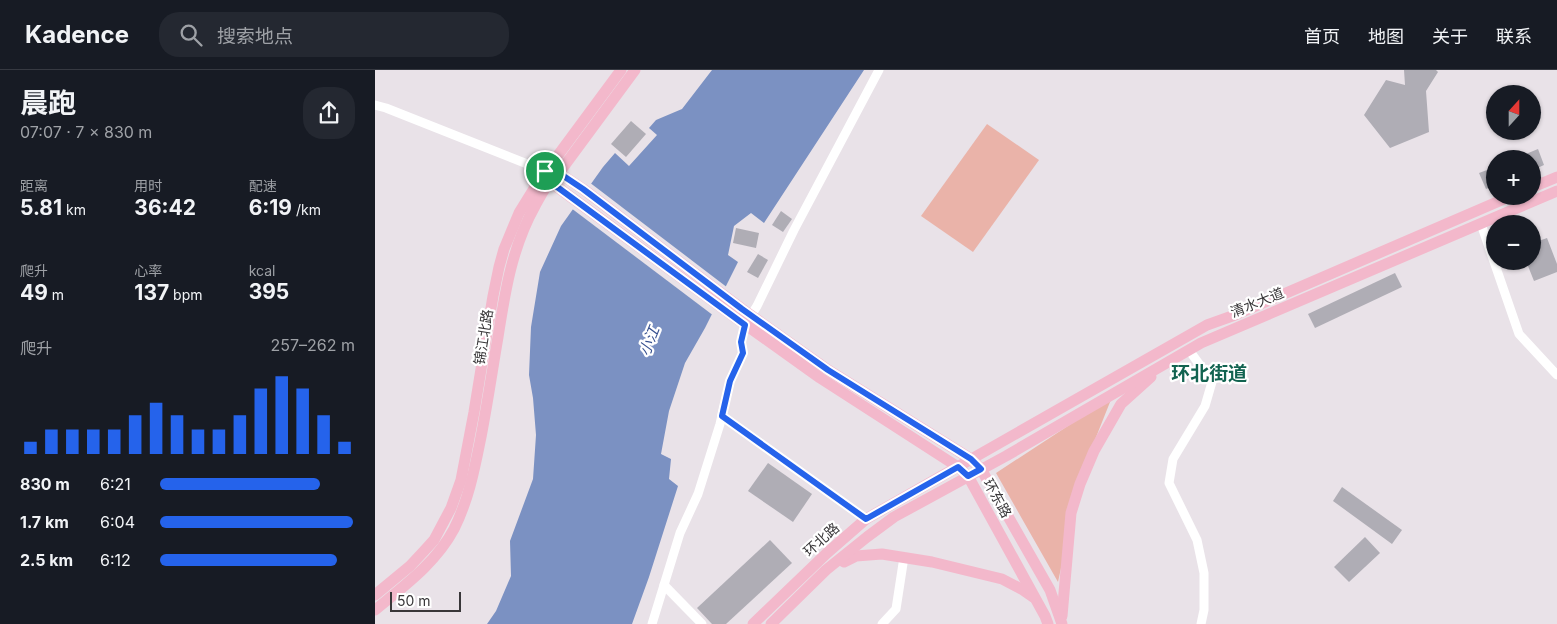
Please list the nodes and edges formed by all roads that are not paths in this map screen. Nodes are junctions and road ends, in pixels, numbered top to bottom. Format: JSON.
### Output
{"nodes":[{"id":1,"x":621,"y":70,"type":"edge"},
{"id":2,"x":635,"y":70,"type":"edge"},
{"id":3,"x":879,"y":70,"type":"edge"},
{"id":4,"x":375,"y":106,"type":"edge"},
{"id":5,"x":559,"y":173,"type":"junction"},
{"id":6,"x":547,"y":176,"type":"junction"},
{"id":7,"x":1557,"y":177,"type":"edge"},
{"id":8,"x":1541,"y":184,"type":"edge"},
{"id":9,"x":1557,"y":191,"type":"edge"},
{"id":10,"x":1490,"y":205,"type":"edge"},
{"id":11,"x":1481,"y":224,"type":"junction"},
{"id":12,"x":743,"y":317,"type":"junction"},
{"id":13,"x":1189,"y":350,"type":"junction"},
{"id":14,"x":1166,"y":362,"type":"junction"},
{"id":15,"x":1557,"y":375,"type":"edge"},
{"id":16,"x":722,"y":416,"type":"junction"},
{"id":17,"x":971,"y":459,"type":"junction"},
{"id":18,"x":958,"y":467,"type":"junction"},
{"id":19,"x":981,"y":469,"type":"junction"},
{"id":20,"x":968,"y":476,"type":"junction"},
{"id":21,"x":866,"y":519,"type":"junction"},
{"id":22,"x":904,"y":557,"type":"junction"},
{"id":23,"x":827,"y":570,"type":"junction"},
{"id":24,"x":664,"y":585,"type":"junction"},
{"id":25,"x":375,"y":595,"type":"edge"},
{"id":26,"x":1036,"y":600,"type":"junction"},
{"id":27,"x":375,"y":610,"type":"edge"},
{"id":28,"x":1062,"y":622,"type":"edge"},
{"id":29,"x":652,"y":624,"type":"edge"},
{"id":30,"x":702,"y":624,"type":"edge"},
{"id":31,"x":753,"y":624,"type":"edge"},
{"id":32,"x":771,"y":624,"type":"edge"},
{"id":33,"x":882,"y":624,"type":"edge"},
{"id":34,"x":1048,"y":624,"type":"edge"},
{"id":35,"x":1201,"y":624,"type":"edge"}],
"edges":[{"from":1,"to":6,"type":"main road","name":"锦江北路"},
{"from":2,"to":5,"type":"main road"},
{"from":3,"to":12,"type":"street"},
{"from":4,"to":6,"type":"street"},
{"from":5,"to":6,"type":"main road"},
{"from":5,"to":12,"type":"main road"},
{"from":6,"to":12,"type":"main road"},
{"from":6,"to":25,"type":"main road","name":"锦江北路"},
{"from":6,"to":27,"type":"main road","name":"锦江北路"},
{"from":7,"to":8,"type":"main road"},
{"from":9,"to":11,"type":"main road","name":"清水大道"},
{"from":10,"to":17,"type":"main road","name":"清水大道"},
{"from":11,"to":13,"type":"main road","name":"清水大道"},
{"from":11,"to":15,"type":"street"},
{"from":12,"to":16,"type":"street"},
{"from":12,"to":17,"type":"main road","name":"环东路"},
{"from":12,"to":18,"type":"main road","name":"环东路"},
{"from":13,"to":14,"type":"main road","name":"清水大道"},
{"from":13,"to":35,"type":"street"},
{"from":14,"to":19,"type":"main road","name":"清水大道"},
{"from":14,"to":28,"type":"main road"},
{"from":16,"to":21,"type":"street"},
{"from":16,"to":24,"type":"street"},
{"from":17,"to":18,"type":"main road","name":"环北路"},
{"from":17,"to":19,"type":"main road","name":"环东路"},
{"from":18,"to":20,"type":"main road","name":"环东路"},
{"from":18,"to":21,"type":"main road","name":"环北路"},
{"from":19,"to":20,"type":"main road","name":"环北路"},
{"from":19,"to":28,"type":"main road","name":"环东路"},
{"from":20,"to":23,"type":"main road","name":"环北路"},
{"from":20,"to":26,"type":"main road","name":"环东路"},
{"from":21,"to":31,"type":"main road","name":"环北路"},
{"from":22,"to":23,"type":"main road"},
{"from":22,"to":26,"type":"main road"},
{"from":22,"to":33,"type":"street"},
{"from":23,"to":32,"type":"main road","name":"环北路"},
{"from":24,"to":29,"type":"street"},
{"from":24,"to":30,"type":"street"},
{"from":26,"to":34,"type":"main road","name":"环东路"}]}
